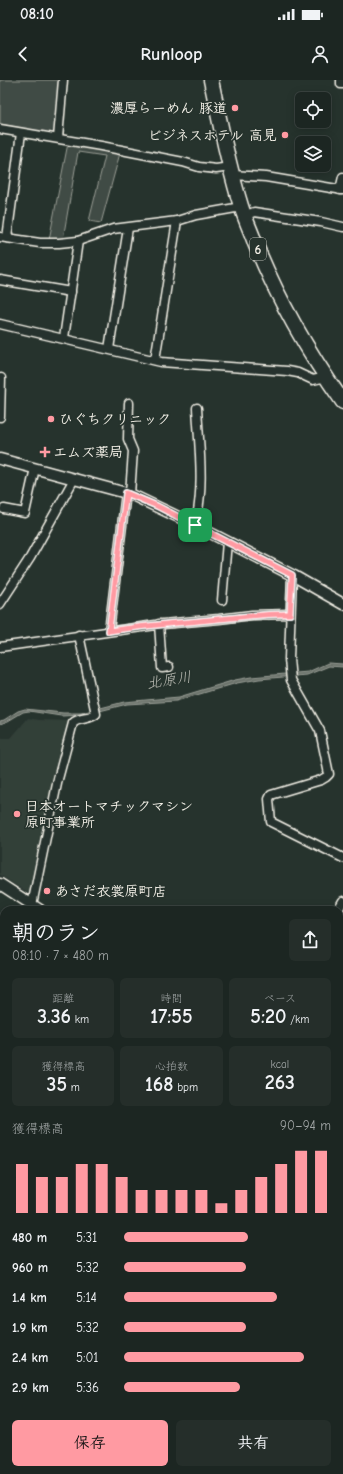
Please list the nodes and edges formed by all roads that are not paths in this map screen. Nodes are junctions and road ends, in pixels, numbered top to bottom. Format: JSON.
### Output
{"nodes":[{"id":1,"x":64,"y":80,"type":"edge"},
{"id":2,"x":211,"y":80,"type":"edge"},
{"id":3,"x":341,"y":80,"type":"edge"},
{"id":4,"x":343,"y":84,"type":"edge"},
{"id":5,"x":0,"y":129,"type":"edge"},
{"id":6,"x":21,"y":133,"type":"junction"},
{"id":7,"x":58,"y":138,"type":"junction"},
{"id":8,"x":231,"y":171,"type":"junction"},
{"id":9,"x":343,"y":177,"type":"edge"},
{"id":10,"x":342,"y":190,"type":"edge"},
{"id":11,"x":243,"y":211,"type":"junction"},
{"id":12,"x":177,"y":221,"type":"junction"},
{"id":13,"x":343,"y":227,"type":"edge"},
{"id":14,"x":128,"y":228,"type":"junction"},
{"id":15,"x":3,"y":237,"type":"edge"},
{"id":16,"x":78,"y":241,"type":"junction"},
{"id":17,"x":0,"y":280,"type":"edge"},
{"id":18,"x":71,"y":292,"type":"junction"},
{"id":19,"x":0,"y":324,"type":"edge"},
{"id":20,"x":64,"y":338,"type":"junction"},
{"id":21,"x":109,"y":349,"type":"junction"},
{"id":22,"x":155,"y":360,"type":"junction"},
{"id":23,"x":1,"y":378,"type":"edge"},
{"id":24,"x":332,"y":382,"type":"junction"},
{"id":25,"x":343,"y":402,"type":"edge"},
{"id":26,"x":129,"y":403,"type":"dead end"},
{"id":27,"x":197,"y":408,"type":"dead end"},
{"id":28,"x":0,"y":417,"type":"edge"},
{"id":29,"x":0,"y":459,"type":"edge"},
{"id":30,"x":35,"y":468,"type":"junction"},
{"id":31,"x":74,"y":479,"type":"junction"},
{"id":32,"x":128,"y":494,"type":"junction"},
{"id":33,"x":4,"y":509,"type":"dead end"},
{"id":34,"x":195,"y":525,"type":"junction"},
{"id":35,"x":227,"y":542,"type":"junction"},
{"id":36,"x":292,"y":575,"type":"junction"},
{"id":37,"x":222,"y":600,"type":"dead end"},
{"id":38,"x":0,"y":604,"type":"edge"},
{"id":39,"x":343,"y":604,"type":"edge"},
{"id":40,"x":290,"y":614,"type":"junction"},
{"id":41,"x":159,"y":624,"type":"junction"},
{"id":42,"x":109,"y":631,"type":"junction"},
{"id":43,"x":79,"y":635,"type":"junction"},
{"id":44,"x":0,"y":647,"type":"edge"},
{"id":45,"x":169,"y":667,"type":"dead end"},
{"id":46,"x":343,"y":858,"type":"edge"},
{"id":47,"x":0,"y":884,"type":"edge"},
{"id":48,"x":34,"y":906,"type":"edge"},
{"id":49,"x":36,"y":906,"type":"edge"}],
"edges":[{"from":1,"to":7,"type":"street"},
{"from":2,"to":8,"type":"highway","number":"6"},
{"from":3,"to":4,"type":"street"},
{"from":5,"to":6,"type":"street"},
{"from":6,"to":7,"type":"street"},
{"from":6,"to":15,"type":"street"},
{"from":7,"to":8,"type":"street"},
{"from":8,"to":10,"type":"street"},
{"from":8,"to":11,"type":"highway","number":"6"},
{"from":9,"to":10,"type":"street"},
{"from":11,"to":12,"type":"street"},
{"from":11,"to":13,"type":"street"},
{"from":11,"to":24,"type":"highway","number":"6"},
{"from":12,"to":14,"type":"street"},
{"from":12,"to":22,"type":"street"},
{"from":14,"to":16,"type":"street"},
{"from":14,"to":21,"type":"street"},
{"from":15,"to":16,"type":"street"},
{"from":16,"to":18,"type":"street"},
{"from":17,"to":18,"type":"street"},
{"from":18,"to":20,"type":"street"},
{"from":19,"to":20,"type":"street"},
{"from":20,"to":21,"type":"street"},
{"from":21,"to":22,"type":"street"},
{"from":22,"to":24,"type":"street"},
{"from":23,"to":28,"type":"street"},
{"from":24,"to":25,"type":"highway","number":"6"},
{"from":26,"to":32,"type":"street"},
{"from":27,"to":34,"type":"street"},
{"from":29,"to":30,"type":"street"},
{"from":30,"to":31,"type":"street"},
{"from":30,"to":33,"type":"street"},
{"from":31,"to":32,"type":"street"},
{"from":31,"to":38,"type":"street"},
{"from":32,"to":34,"type":"street"},
{"from":32,"to":42,"type":"street"},
{"from":34,"to":35,"type":"street"},
{"from":35,"to":36,"type":"street"},
{"from":35,"to":37,"type":"street"},
{"from":36,"to":39,"type":"street"},
{"from":36,"to":40,"type":"street"},
{"from":40,"to":41,"type":"street"},
{"from":40,"to":46,"type":"street"},
{"from":41,"to":42,"type":"street"},
{"from":41,"to":45,"type":"street"},
{"from":42,"to":43,"type":"street"},
{"from":43,"to":44,"type":"street"},
{"from":43,"to":49,"type":"street"},
{"from":47,"to":48,"type":"street"}]}
